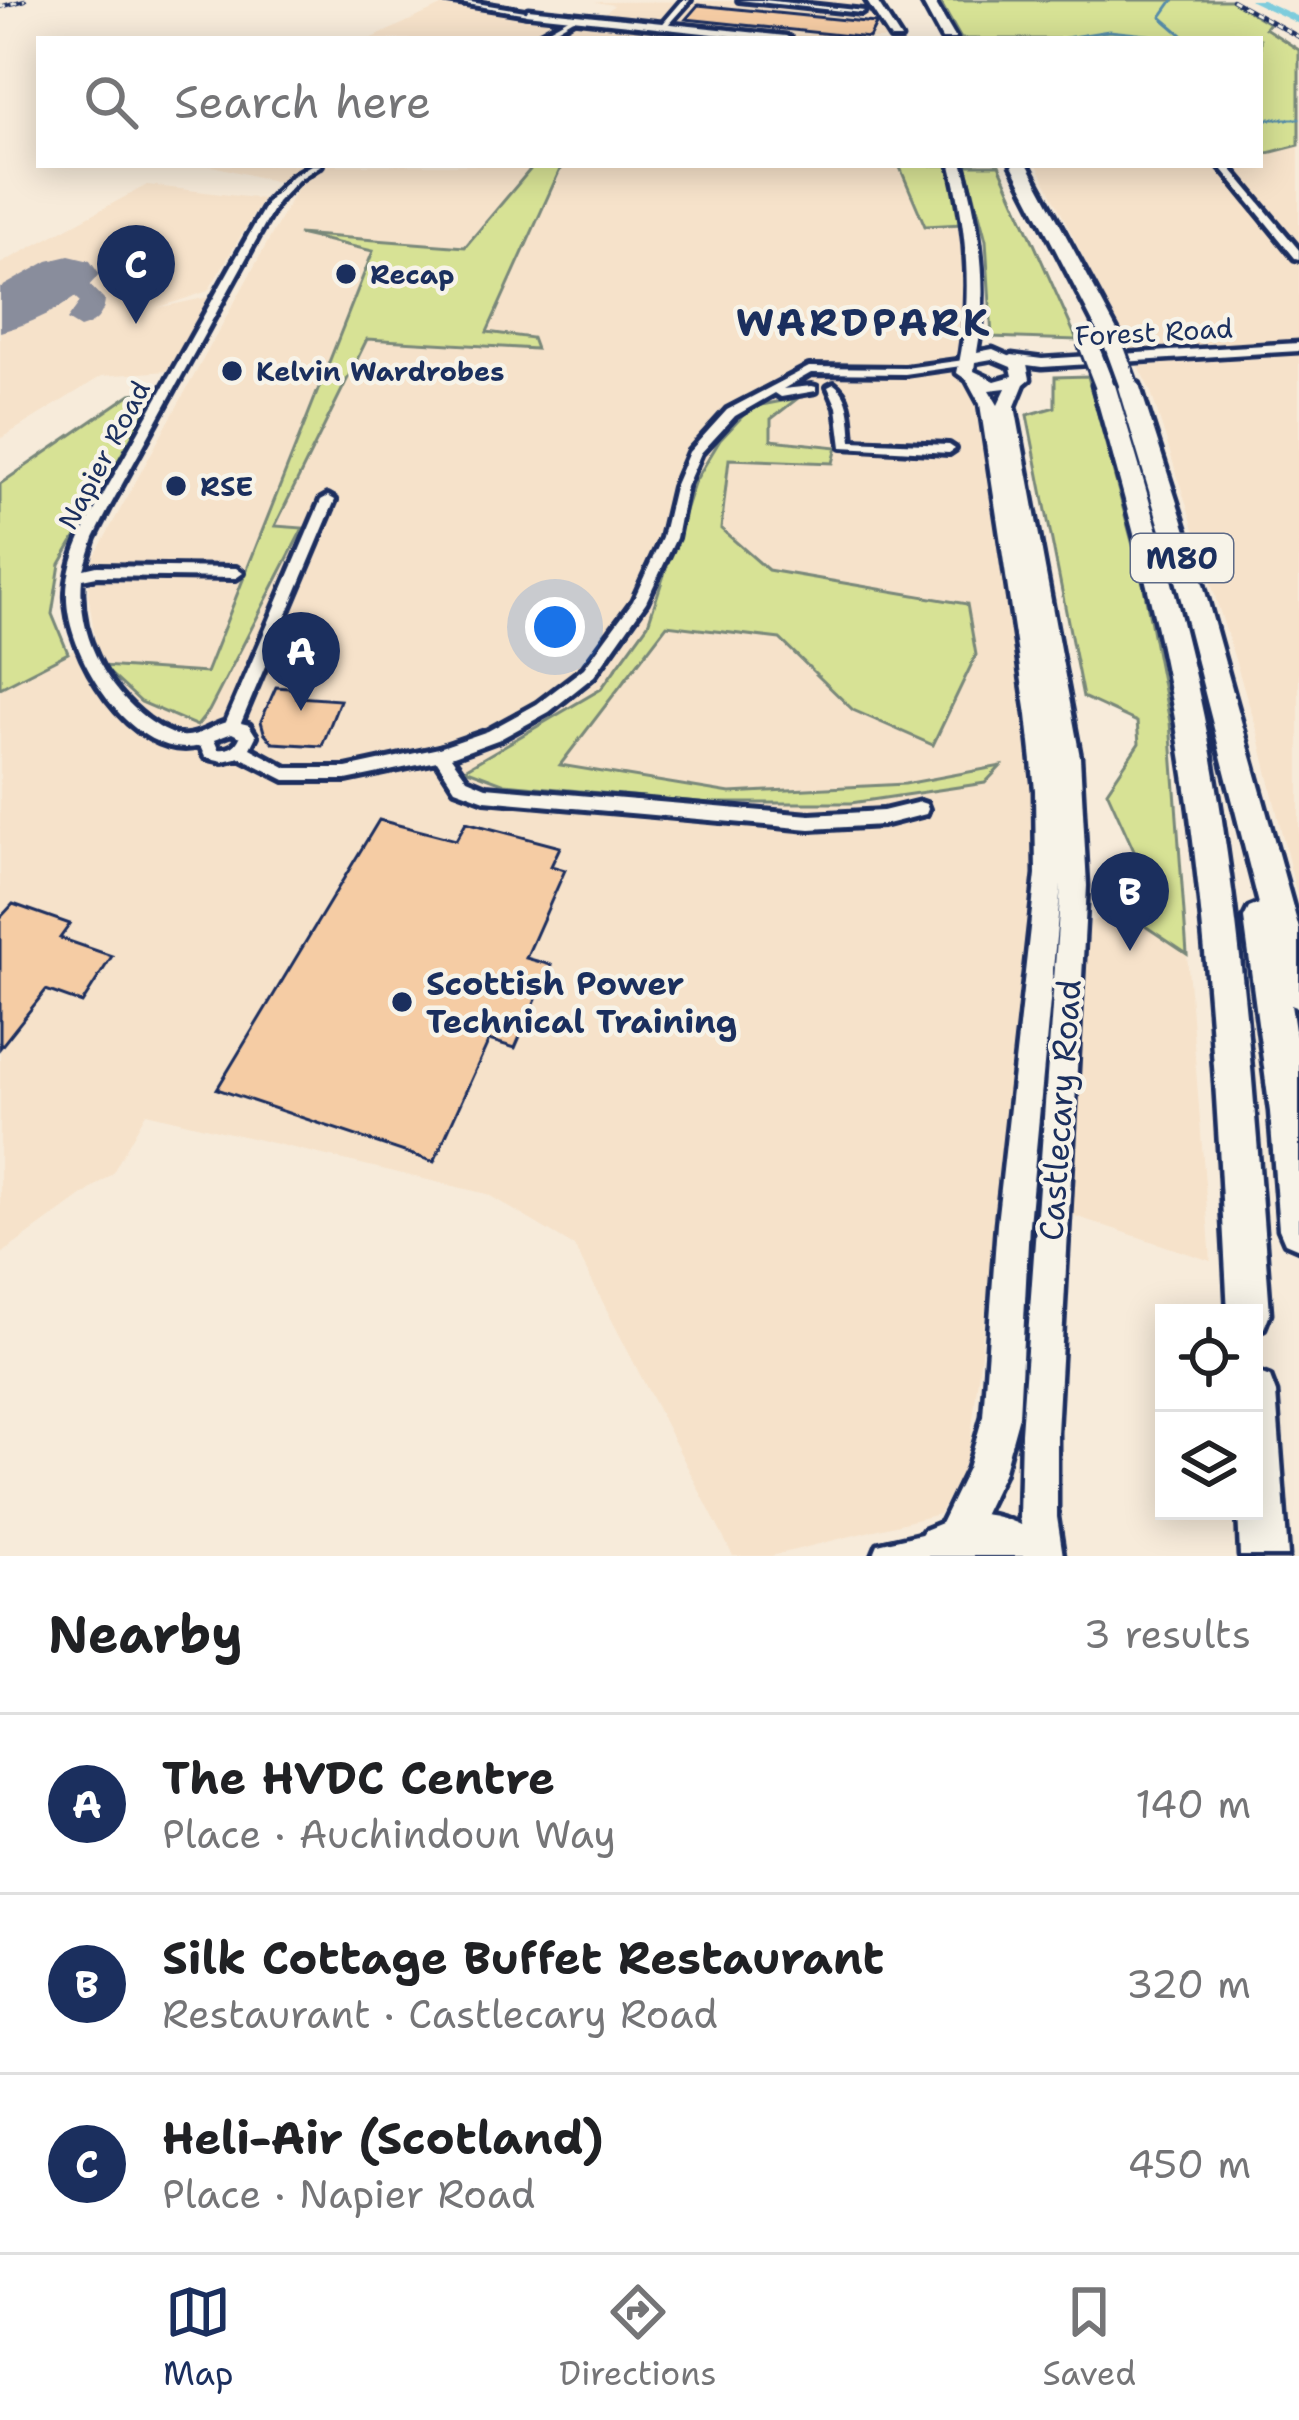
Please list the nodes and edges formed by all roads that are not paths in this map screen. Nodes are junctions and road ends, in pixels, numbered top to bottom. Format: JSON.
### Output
{"nodes":[{"id":1,"x":444,"y":0,"type":"edge"},
{"id":2,"x":687,"y":0,"type":"edge"},
{"id":3,"x":742,"y":0,"type":"edge"},
{"id":4,"x":871,"y":0,"type":"edge"},
{"id":5,"x":917,"y":0,"type":"edge"},
{"id":6,"x":927,"y":0,"type":"edge"},
{"id":7,"x":861,"y":11,"type":"dead end"},
{"id":8,"x":528,"y":12,"type":"joint"},
{"id":9,"x":574,"y":17,"type":"junction"},
{"id":10,"x":662,"y":26,"type":"junction"},
{"id":11,"x":540,"y":36,"type":"edge"},
{"id":12,"x":757,"y":36,"type":"edge"},
{"id":13,"x":894,"y":36,"type":"edge"},
{"id":14,"x":936,"y":36,"type":"edge"},
{"id":15,"x":947,"y":36,"type":"edge"},
{"id":16,"x":312,"y":168,"type":"edge"},
{"id":17,"x":958,"y":168,"type":"edge"},
{"id":18,"x":1008,"y":168,"type":"edge"},
{"id":19,"x":1022,"y":168,"type":"edge"},
{"id":20,"x":1226,"y":168,"type":"edge"},
{"id":21,"x":1299,"y":256,"type":"edge"},
{"id":22,"x":974,"y":329,"type":"junction"},
{"id":23,"x":1297,"y":353,"type":"edge"},
{"id":24,"x":1013,"y":369,"type":"junction"},
{"id":25,"x":826,"y":370,"type":"junction"},
{"id":26,"x":969,"y":370,"type":"junction"},
{"id":27,"x":867,"y":372,"type":"junction"},
{"id":28,"x":800,"y":378,"type":"junction"},
{"id":29,"x":836,"y":384,"type":"junction"},
{"id":30,"x":1116,"y":385,"type":"junction"},
{"id":31,"x":815,"y":389,"type":"junction"},
{"id":32,"x":757,"y":399,"type":"junction"},
{"id":33,"x":843,"y":407,"type":"junction"},
{"id":34,"x":846,"y":444,"type":"junction"},
{"id":35,"x":949,"y":449,"type":"dead end"},
{"id":36,"x":848,"y":467,"type":"dead end"},
{"id":37,"x":328,"y":500,"type":"dead end"},
{"id":38,"x":236,"y":573,"type":"dead end"},
{"id":39,"x":75,"y":576,"type":"junction"},
{"id":40,"x":232,"y":726,"type":"junction"},
{"id":41,"x":1232,"y":734,"type":"junction"},
{"id":42,"x":207,"y":741,"type":"junction"},
{"id":43,"x":240,"y":750,"type":"junction"},
{"id":44,"x":441,"y":754,"type":"junction"},
{"id":45,"x":920,"y":809,"type":"dead end"},
{"id":46,"x":1299,"y":992,"type":"edge"},
{"id":47,"x":1299,"y":1229,"type":"edge"},
{"id":48,"x":1248,"y":1304,"type":"edge"},
{"id":49,"x":1255,"y":1412,"type":"edge"},
{"id":50,"x":939,"y":1547,"type":"edge"},
{"id":51,"x":890,"y":1556,"type":"edge"},
{"id":52,"x":1031,"y":1556,"type":"edge"},
{"id":53,"x":1044,"y":1556,"type":"edge"},
{"id":54,"x":1261,"y":1556,"type":"edge"}],
"edges":[{"from":1,"to":8,"type":"street"},
{"from":2,"to":10,"type":"street"},
{"from":3,"to":7,"type":"street"},
{"from":4,"to":13,"type":"main road"},
{"from":5,"to":14,"type":"highway"},
{"from":6,"to":15,"type":"highway"},
{"from":8,"to":9,"type":"street"},
{"from":9,"to":10,"type":"street"},
{"from":9,"to":11,"type":"street"},
{"from":10,"to":12,"type":"street"},
{"from":16,"to":39,"type":"street","name":"Napier Road"},
{"from":17,"to":22,"type":"main road","name":"Castlecary Road"},
{"from":18,"to":30,"type":"highway","number":"M80","bridge":true},
{"from":19,"to":30,"type":"highway","number":"M80","bridge":true},
{"from":20,"to":21,"type":"street"},
{"from":22,"to":24,"type":"main road"},
{"from":22,"to":26,"type":"main road","name":"Castlecary Road"},
{"from":23,"to":24,"type":"street","name":"Forest Road"},
{"from":24,"to":26,"type":"main road"},
{"from":24,"to":26,"type":"main road"},
{"from":24,"to":53,"type":"main road","name":"Castlecary Road"},
{"from":25,"to":27,"type":"street"},
{"from":25,"to":28,"type":"street","name":"Napier Road"},
{"from":25,"to":29,"type":"street"},
{"from":26,"to":27,"type":"street"},
{"from":26,"to":50,"type":"main road","name":"Castlecary Road"},
{"from":27,"to":29,"type":"street"},
{"from":28,"to":31,"type":"street"},
{"from":28,"to":32,"type":"street","name":"Napier Road"},
{"from":29,"to":31,"type":"street","name":"Napier Road"},
{"from":29,"to":33,"type":"street"},
{"from":30,"to":41,"type":"highway","number":"M80"},
{"from":30,"to":48,"type":"highway","number":"M80"},
{"from":31,"to":32,"type":"street","name":"Napier Road"},
{"from":31,"to":33,"type":"street"},
{"from":32,"to":44,"type":"street","name":"Napier Road"},
{"from":33,"to":34,"type":"street"},
{"from":34,"to":35,"type":"street"},
{"from":34,"to":36,"type":"street"},
{"from":37,"to":40,"type":"street"},
{"from":38,"to":39,"type":"street"},
{"from":39,"to":42,"type":"street","name":"Napier Road"},
{"from":40,"to":42,"type":"street"},
{"from":40,"to":43,"type":"street"},
{"from":41,"to":46,"type":"highway","number":"M80"},
{"from":41,"to":47,"type":"highway","number":"M80"},
{"from":42,"to":43,"type":"street","name":"Napier Road"},
{"from":43,"to":44,"type":"street","name":"Napier Road"},
{"from":44,"to":45,"type":"street"},
{"from":49,"to":54,"type":"highway"},
{"from":50,"to":51,"type":"street"},
{"from":50,"to":52,"type":"main road"}]}
